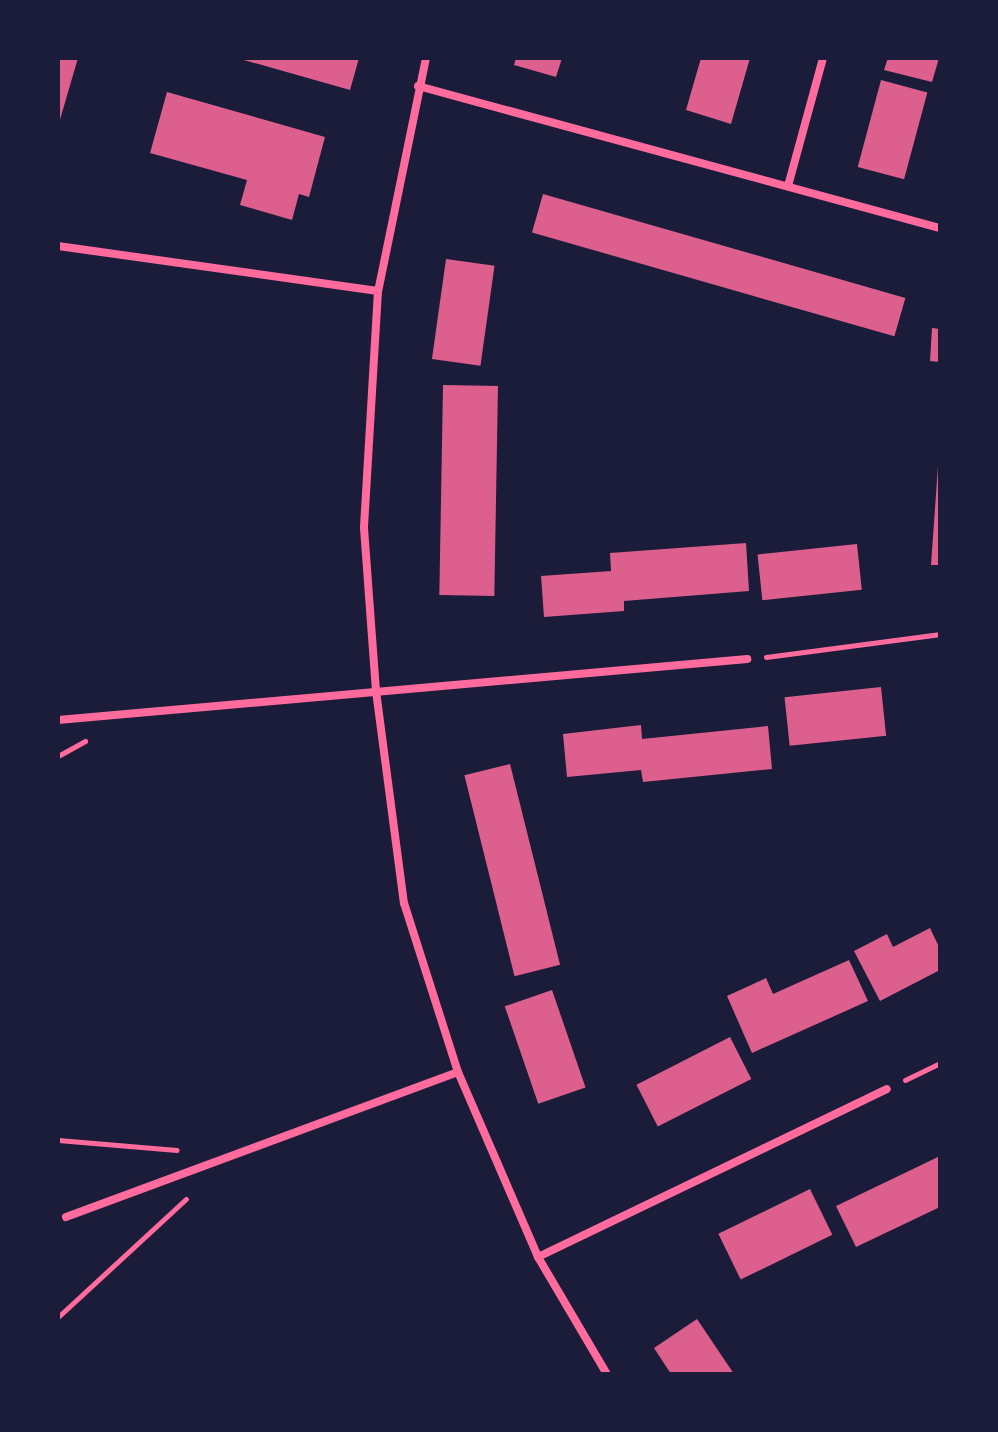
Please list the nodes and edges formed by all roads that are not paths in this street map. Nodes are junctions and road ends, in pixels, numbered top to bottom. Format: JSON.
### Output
{"nodes":[{"id":1,"x":426,"y":58,"type":"edge"},
{"id":2,"x":823,"y":58,"type":"edge"},
{"id":3,"x":418,"y":86,"type":"junction"},
{"id":4,"x":788,"y":186,"type":"junction"},
{"id":5,"x":940,"y":228,"type":"edge"},
{"id":6,"x":58,"y":246,"type":"edge"},
{"id":7,"x":378,"y":291,"type":"junction"},
{"id":8,"x":747,"y":659,"type":"road end"},
{"id":9,"x":376,"y":691,"type":"junction"},
{"id":10,"x":58,"y":720,"type":"edge"},
{"id":11,"x":458,"y":1072,"type":"junction"},
{"id":12,"x":887,"y":1089,"type":"road end"},
{"id":13,"x":66,"y":1217,"type":"dead end"},
{"id":14,"x":538,"y":1257,"type":"junction"},
{"id":15,"x":607,"y":1374,"type":"edge"}],
"edges":[{"from":1,"to":3,"type":"street"},
{"from":2,"to":4,"type":"street"},
{"from":3,"to":4,"type":"street"},
{"from":3,"to":7,"type":"street"},
{"from":4,"to":5,"type":"street"},
{"from":6,"to":7,"type":"street"},
{"from":7,"to":9,"type":"street"},
{"from":8,"to":9,"type":"street"},
{"from":9,"to":10,"type":"street"},
{"from":9,"to":11,"type":"street"},
{"from":11,"to":13,"type":"street"},
{"from":11,"to":14,"type":"street"},
{"from":12,"to":14,"type":"street"},
{"from":14,"to":15,"type":"street"}]}
